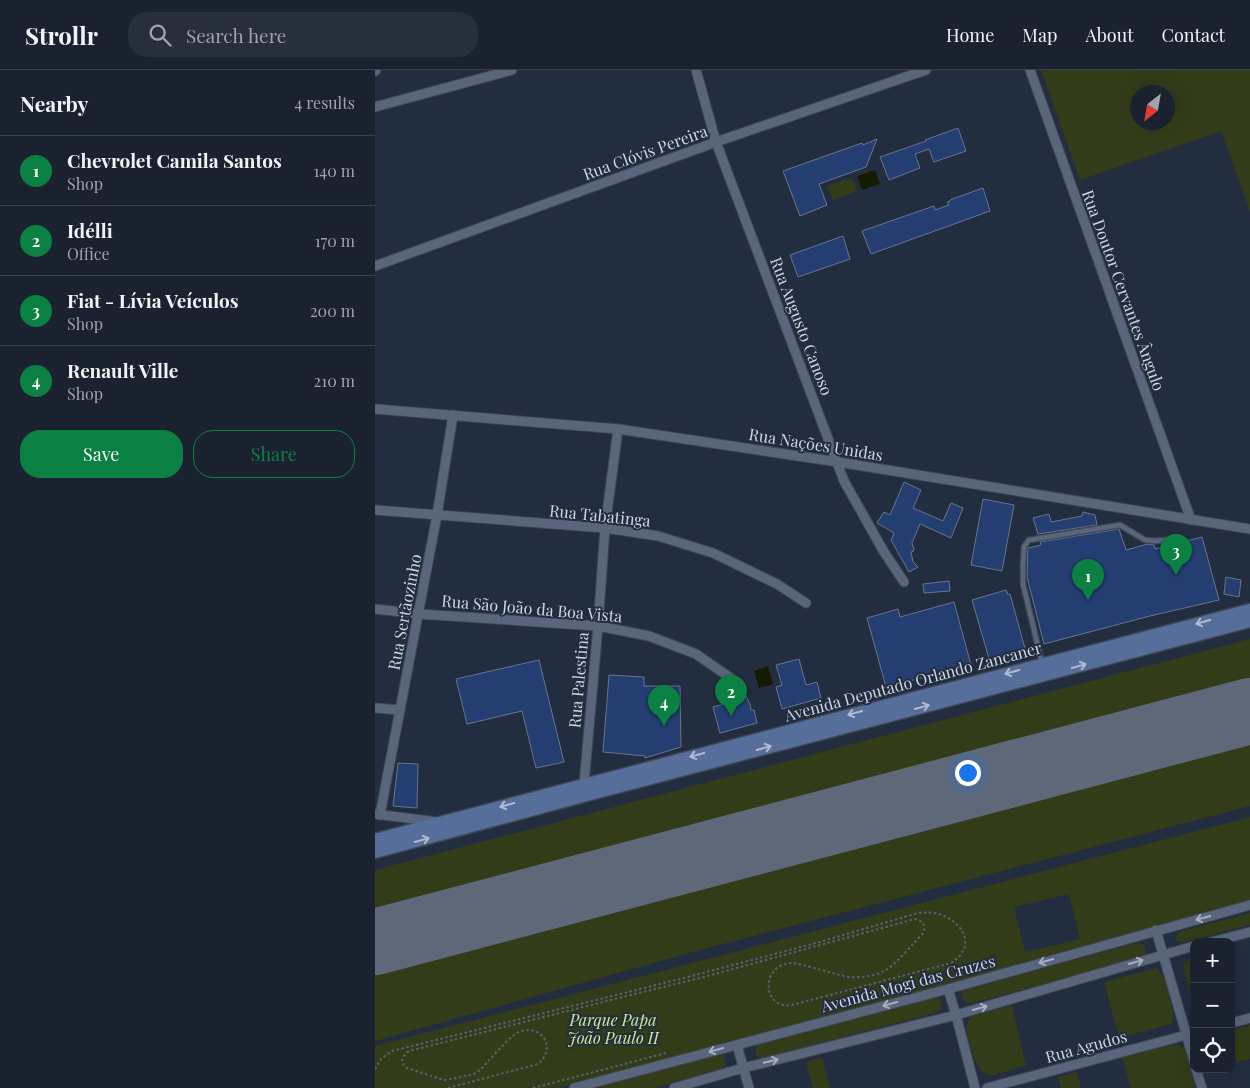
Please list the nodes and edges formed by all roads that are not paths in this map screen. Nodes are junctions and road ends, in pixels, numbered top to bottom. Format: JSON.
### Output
{"nodes":[{"id":1,"x":512,"y":70,"type":"edge"},
{"id":2,"x":696,"y":70,"type":"edge"},
{"id":3,"x":926,"y":70,"type":"edge"},
{"id":4,"x":1030,"y":70,"type":"edge"},
{"id":5,"x":375,"y":107,"type":"edge"},
{"id":6,"x":716,"y":142,"type":"junction"},
{"id":7,"x":375,"y":266,"type":"edge"},
{"id":8,"x":375,"y":409,"type":"edge"},
{"id":9,"x":453,"y":415,"type":"junction"},
{"id":10,"x":618,"y":429,"type":"junction"},
{"id":11,"x":838,"y":462,"type":"junction"},
{"id":12,"x":375,"y":510,"type":"edge"},
{"id":13,"x":437,"y":515,"type":"junction"},
{"id":14,"x":1191,"y":520,"type":"junction"},
{"id":15,"x":605,"y":528,"type":"junction"},
{"id":16,"x":1250,"y":529,"type":"edge"},
{"id":17,"x":1166,"y":540,"type":"dead end"},
{"id":18,"x":904,"y":582,"type":"dead end"},
{"id":19,"x":806,"y":603,"type":"dead end"},
{"id":20,"x":375,"y":609,"type":"edge"},
{"id":21,"x":1250,"y":610,"type":"edge"},
{"id":22,"x":419,"y":614,"type":"junction"},
{"id":23,"x":1250,"y":621,"type":"edge"},
{"id":24,"x":598,"y":626,"type":"junction"},
{"id":25,"x":1043,"y":664,"type":"junction"},
{"id":26,"x":735,"y":681,"type":"dead end"},
{"id":27,"x":375,"y":708,"type":"edge"},
{"id":28,"x":400,"y":710,"type":"junction"},
{"id":29,"x":614,"y":782,"type":"junction"},
{"id":30,"x":585,"y":790,"type":"junction"},
{"id":31,"x":557,"y":797,"type":"junction"},
{"id":32,"x":378,"y":814,"type":"edge"},
{"id":33,"x":407,"y":818,"type":"junction"},
{"id":34,"x":439,"y":822,"type":"junction"},
{"id":35,"x":408,"y":832,"type":"junction"},
{"id":36,"x":375,"y":840,"type":"edge"},
{"id":37,"x":375,"y":852,"type":"edge"},
{"id":38,"x":1250,"y":905,"type":"edge"},
{"id":39,"x":1156,"y":930,"type":"junction"},
{"id":40,"x":1250,"y":932,"type":"edge"},
{"id":41,"x":1227,"y":938,"type":"edge"},
{"id":42,"x":1190,"y":947,"type":"edge"},
{"id":43,"x":1163,"y":954,"type":"junction"},
{"id":44,"x":948,"y":989,"type":"junction"},
{"id":45,"x":956,"y":1015,"type":"junction"},
{"id":46,"x":1250,"y":1018,"type":"edge"},
{"id":47,"x":1235,"y":1022,"type":"edge"},
{"id":48,"x":1190,"y":1034,"type":"edge"},
{"id":49,"x":737,"y":1044,"type":"junction"},
{"id":50,"x":743,"y":1068,"type":"junction"},
{"id":51,"x":1197,"y":1073,"type":"edge"},
{"id":52,"x":574,"y":1088,"type":"edge"},
{"id":53,"x":674,"y":1088,"type":"edge"},
{"id":54,"x":749,"y":1088,"type":"edge"},
{"id":55,"x":975,"y":1088,"type":"edge"},
{"id":56,"x":987,"y":1088,"type":"edge"},
{"id":57,"x":1201,"y":1088,"type":"edge"}],
"edges":[{"from":1,"to":5,"type":"street"},
{"from":2,"to":6,"type":"street","name":"Rua Augusto Canoso"},
{"from":3,"to":6,"type":"street","name":"Rua Clóvis Pereira"},
{"from":4,"to":14,"type":"street","name":"Rua Doutor Cervantes Ângulo"},
{"from":6,"to":7,"type":"street","name":"Rua Clóvis Pereira"},
{"from":6,"to":11,"type":"street","name":"Rua Augusto Canoso"},
{"from":8,"to":9,"type":"street","name":"Rua Nações Unidas"},
{"from":9,"to":10,"type":"street","name":"Rua Nações Unidas"},
{"from":9,"to":13,"type":"street","name":"Rua Sertãozinho"},
{"from":10,"to":11,"type":"street","name":"Rua Nações Unidas"},
{"from":10,"to":15,"type":"street","name":"Rua Palestina"},
{"from":11,"to":14,"type":"street","name":"Rua Nações Unidas"},
{"from":11,"to":18,"type":"street","name":"Rua Augusto Canoso"},
{"from":12,"to":13,"type":"street","name":"Rua Tabatinga"},
{"from":13,"to":15,"type":"street","name":"Rua Tabatinga"},
{"from":13,"to":22,"type":"street","name":"Rua Sertãozinho"},
{"from":14,"to":16,"type":"street","name":"Rua Nações Unidas"},
{"from":15,"to":19,"type":"street","name":"Rua Tabatinga"},
{"from":15,"to":24,"type":"street","name":"Rua Palestina"},
{"from":17,"to":25,"type":"lane"},
{"from":20,"to":22,"type":"street","name":"Rua São João da Boa Vista"},
{"from":21,"to":25,"type":"main road","name":"Avenida Deputado Orlando Zancaner","one_way":true},
{"from":22,"to":24,"type":"street","name":"Rua São João da Boa Vista"},
{"from":22,"to":28,"type":"street","name":"Rua Sertãozinho"},
{"from":29,"to":23,"type":"main road","name":"Avenida Deputado Orlando Zancaner","one_way":true},
{"from":24,"to":26,"type":"street","name":"Rua São João da Boa Vista"},
{"from":24,"to":30,"type":"street","name":"Rua Palestina"},
{"from":25,"to":29,"type":"main road","name":"Avenida Deputado Orlando Zancaner","one_way":true},
{"from":27,"to":28,"type":"street"},
{"from":28,"to":32,"type":"street","name":"Rua Sertãozinho"},
{"from":29,"to":30,"type":"main road","name":"Avenida Deputado Orlando Zancaner"},
{"from":30,"to":31,"type":"main road","name":"Avenida Deputado Orlando Zancaner"},
{"from":31,"to":34,"type":"main road","name":"Avenida Deputado Orlando Zancaner","one_way":true},
{"from":37,"to":31,"type":"main road","name":"Avenida Deputado Orlando Zancaner","one_way":true},
{"from":32,"to":33,"type":"street"},
{"from":33,"to":34,"type":"street"},
{"from":33,"to":35,"type":"street"},
{"from":34,"to":35,"type":"main road","name":"Avenida Deputado Orlando Zancaner"},
{"from":35,"to":36,"type":"main road","name":"Avenida Deputado Orlando Zancaner"},
{"from":38,"to":39,"type":"street","name":"Avenida Mogi das Cruzes","one_way":true},
{"from":39,"to":43,"type":"street"},
{"from":39,"to":44,"type":"street","name":"Avenida Mogi das Cruzes","one_way":true},
{"from":40,"to":41,"type":"street"},
{"from":42,"to":43,"type":"street"},
{"from":45,"to":43,"type":"street","one_way":true},
{"from":43,"to":48,"type":"street"},
{"from":44,"to":45,"type":"street"},
{"from":44,"to":49,"type":"street","name":"Avenida Mogi das Cruzes","one_way":true},
{"from":50,"to":45,"type":"street","one_way":true},
{"from":45,"to":55,"type":"street"},
{"from":46,"to":47,"type":"street"},
{"from":48,"to":56,"type":"street","name":"Rua Agudos"},
{"from":49,"to":50,"type":"street"},
{"from":49,"to":52,"type":"street","name":"Avenida Mogi das Cruzes","one_way":true},
{"from":50,"to":53,"type":"street"},
{"from":50,"to":54,"type":"street"},
{"from":51,"to":57,"type":"street"}]}
